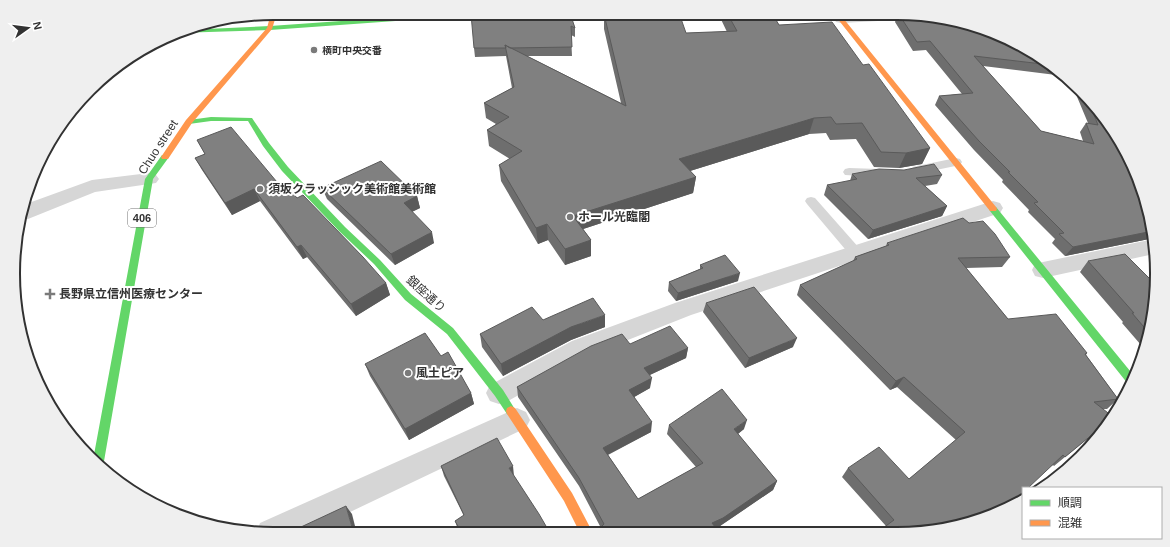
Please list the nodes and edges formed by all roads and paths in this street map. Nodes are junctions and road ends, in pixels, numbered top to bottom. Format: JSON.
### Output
{"nodes":[{"id":1,"x":272,"y":20,"type":"edge"},
{"id":2,"x":365,"y":20,"type":"edge"},
{"id":3,"x":842,"y":20,"type":"edge"},
{"id":4,"x":270,"y":28,"type":"junction"},
{"id":5,"x":200,"y":31,"type":"edge"},
{"id":6,"x":189,"y":122,"type":"junction"},
{"id":7,"x":956,"y":162,"type":"junction"},
{"id":8,"x":850,"y":172,"type":"dead end"},
{"id":9,"x":906,"y":172,"type":"edge"},
{"id":10,"x":892,"y":174,"type":"edge"},
{"id":11,"x":149,"y":179,"type":"junction"},
{"id":12,"x":811,"y":201,"type":"dead end"},
{"id":13,"x":993,"y":208,"type":"junction"},
{"id":14,"x":28,"y":211,"type":"edge"},
{"id":15,"x":1148,"y":247,"type":"edge"},
{"id":16,"x":855,"y":252,"type":"junction"},
{"id":17,"x":1043,"y":270,"type":"junction"},
{"id":18,"x":1128,"y":377,"type":"edge"},
{"id":19,"x":499,"y":393,"type":"junction"},
{"id":20,"x":517,"y":420,"type":"junction"},
{"id":21,"x":99,"y":458,"type":"edge"},
{"id":22,"x":286,"y":527,"type":"edge"},
{"id":23,"x":584,"y":527,"type":"edge"}],
"edges":[{"from":1,"to":4,"type":"main road","name":"Chuo street","number":"406"},
{"from":2,"to":4,"type":"main road"},
{"from":3,"to":7,"type":"main road"},
{"from":4,"to":5,"type":"main road"},
{"from":4,"to":6,"type":"main road","name":"Chuo street","number":"406"},
{"from":6,"to":11,"type":"main road","name":"Chuo street","number":"406"},
{"from":6,"to":19,"type":"main road","name":"銀座通り"},
{"from":7,"to":9,"type":"lane"},
{"from":7,"to":13,"type":"main road"},
{"from":8,"to":10,"type":"lane"},
{"from":11,"to":14,"type":"street"},
{"from":11,"to":21,"type":"main road","name":"Chuo street","number":"406"},
{"from":12,"to":16,"type":"lane"},
{"from":13,"to":16,"type":"street"},
{"from":13,"to":17,"type":"main road"},
{"from":15,"to":17,"type":"street"},
{"from":16,"to":19,"type":"street"},
{"from":17,"to":18,"type":"main road"},
{"from":19,"to":20,"type":"main road","name":"銀座通り"},
{"from":20,"to":22,"type":"street"},
{"from":20,"to":23,"type":"main road","name":"銀座通り"}]}
